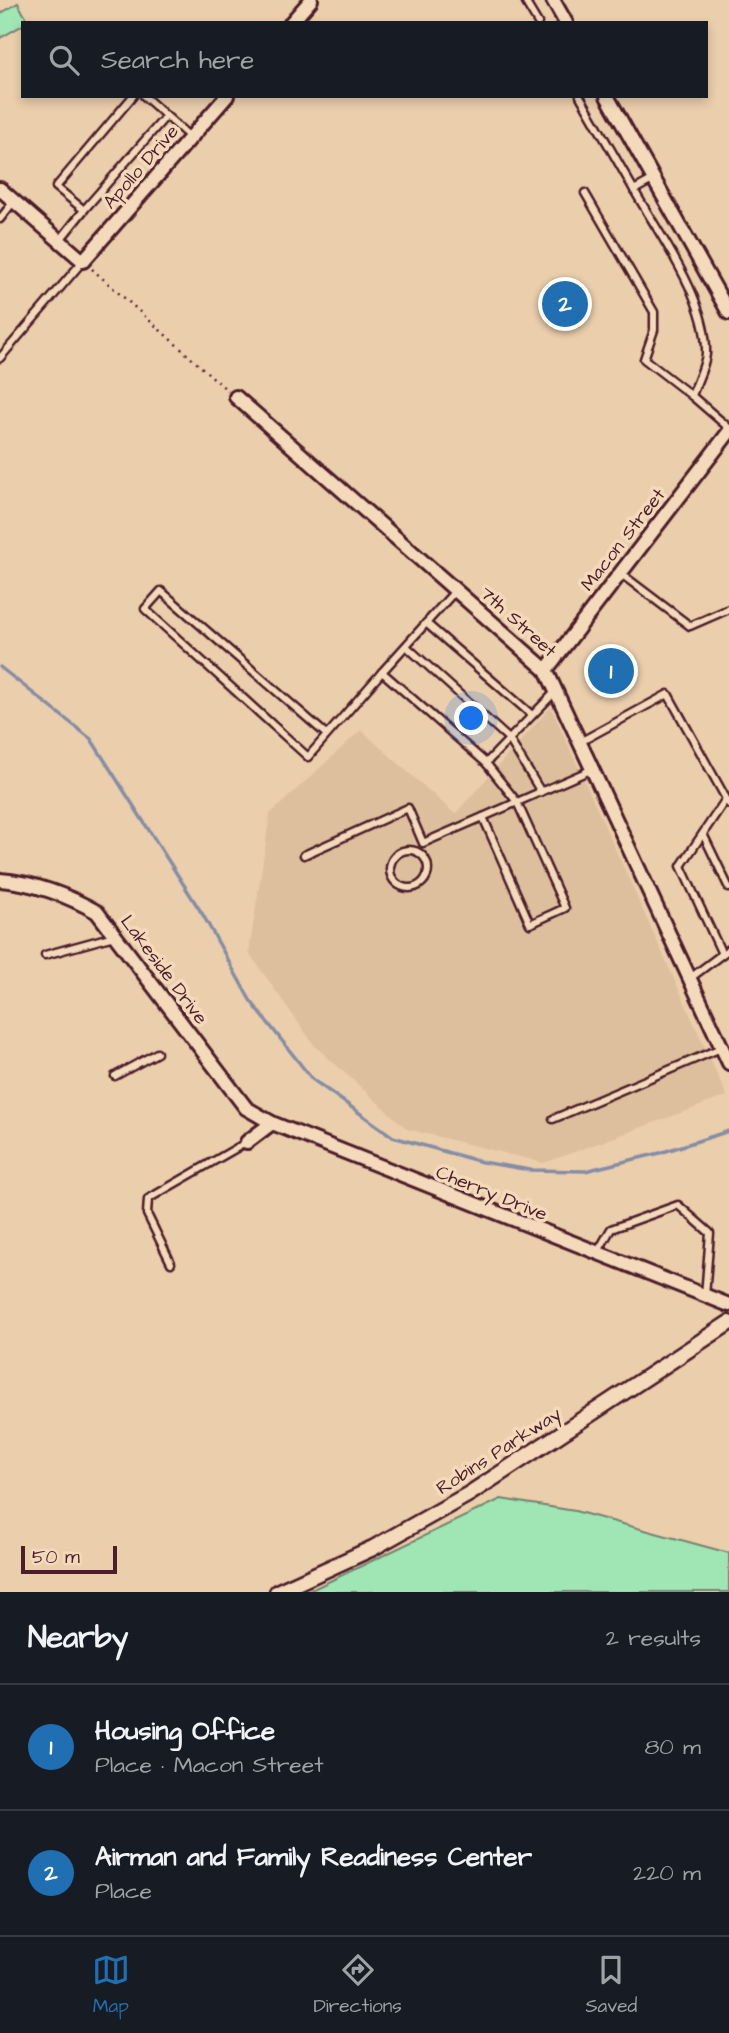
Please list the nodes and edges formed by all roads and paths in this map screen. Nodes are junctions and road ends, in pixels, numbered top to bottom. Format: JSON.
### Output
{"nodes":[{"id":1,"x":311,"y":0,"type":"edge"},
{"id":2,"x":529,"y":0,"type":"edge"},
{"id":3,"x":554,"y":0,"type":"edge"},
{"id":4,"x":293,"y":21,"type":"edge"},
{"id":5,"x":537,"y":21,"type":"edge"},
{"id":6,"x":565,"y":21,"type":"edge"},
{"id":7,"x":131,"y":98,"type":"edge"},
{"id":8,"x":146,"y":98,"type":"edge"},
{"id":9,"x":225,"y":98,"type":"edge"},
{"id":10,"x":581,"y":98,"type":"edge"},
{"id":11,"x":608,"y":98,"type":"edge"},
{"id":12,"x":166,"y":116,"type":"junction"},
{"id":13,"x":191,"y":138,"type":"junction"},
{"id":14,"x":654,"y":179,"type":"junction"},
{"id":15,"x":0,"y":189,"type":"edge"},
{"id":16,"x":634,"y":190,"type":"junction"},
{"id":17,"x":585,"y":194,"type":"dead end"},
{"id":18,"x":14,"y":201,"type":"junction"},
{"id":19,"x":84,"y":210,"type":"junction"},
{"id":20,"x":0,"y":219,"type":"edge"},
{"id":21,"x":59,"y":241,"type":"junction"},
{"id":22,"x":83,"y":261,"type":"junction"},
{"id":23,"x":728,"y":307,"type":"edge"},
{"id":24,"x":0,"y":358,"type":"edge"},
{"id":25,"x":692,"y":396,"type":"junction"},
{"id":26,"x":236,"y":397,"type":"joint"},
{"id":27,"x":729,"y":430,"type":"edge"},
{"id":28,"x":620,"y":573,"type":"junction"},
{"id":29,"x":456,"y":590,"type":"junction"},
{"id":30,"x":729,"y":609,"type":"edge"},
{"id":31,"x":426,"y":623,"type":"junction"},
{"id":32,"x":406,"y":646,"type":"junction"},
{"id":33,"x":546,"y":670,"type":"junction"},
{"id":34,"x":382,"y":672,"type":"junction"},
{"id":35,"x":556,"y":691,"type":"junction"},
{"id":36,"x":532,"y":715,"type":"junction"},
{"id":37,"x":327,"y":735,"type":"junction"},
{"id":38,"x":509,"y":739,"type":"junction"},
{"id":39,"x":580,"y":742,"type":"junction"},
{"id":40,"x":485,"y":763,"type":"junction"},
{"id":41,"x":593,"y":769,"type":"junction"},
{"id":42,"x":541,"y":792,"type":"junction"},
{"id":43,"x":517,"y":802,"type":"junction"},
{"id":44,"x":727,"y":802,"type":"edge"},
{"id":45,"x":483,"y":817,"type":"junction"},
{"id":46,"x":703,"y":834,"type":"junction"},
{"id":47,"x":423,"y":843,"type":"junction"},
{"id":48,"x":418,"y":853,"type":"junction"},
{"id":49,"x":304,"y":855,"type":"dead end"},
{"id":50,"x":0,"y":880,"type":"edge"},
{"id":51,"x":729,"y":888,"type":"edge"},
{"id":52,"x":116,"y":936,"type":"junction"},
{"id":53,"x":726,"y":952,"type":"edge"},
{"id":54,"x":46,"y":955,"type":"dead end"},
{"id":55,"x":688,"y":979,"type":"junction"},
{"id":56,"x":721,"y":1048,"type":"junction"},
{"id":57,"x":157,"y":1053,"type":"dead end"},
{"id":58,"x":729,"y":1063,"type":"edge"},
{"id":59,"x":115,"y":1076,"type":"dead end"},
{"id":60,"x":553,"y":1119,"type":"dead end"},
{"id":61,"x":272,"y":1124,"type":"junction"},
{"id":62,"x":247,"y":1142,"type":"joint"},
{"id":63,"x":596,"y":1255,"type":"junction"},
{"id":64,"x":171,"y":1263,"type":"dead end"},
{"id":65,"x":705,"y":1296,"type":"junction"},
{"id":66,"x":729,"y":1305,"type":"edge"},
{"id":67,"x":729,"y":1323,"type":"edge"},
{"id":68,"x":277,"y":1592,"type":"edge"}],
"edges":[{"from":1,"to":4,"type":"street"},
{"from":2,"to":5,"type":"lane"},
{"from":3,"to":6,"type":"street"},
{"from":7,"to":19,"type":"lane"},
{"from":8,"to":12,"type":"lane"},
{"from":9,"to":13,"type":"street","name":"Apollo Drive"},
{"from":10,"to":16,"type":"lane"},
{"from":11,"to":14,"type":"street"},
{"from":12,"to":13,"type":"lane"},
{"from":12,"to":19,"type":"lane"},
{"from":13,"to":22,"type":"street","name":"Apollo Drive"},
{"from":14,"to":16,"type":"lane"},
{"from":14,"to":23,"type":"street"},
{"from":15,"to":18,"type":"street"},
{"from":16,"to":25,"type":"lane"},
{"from":17,"to":25,"type":"lane"},
{"from":18,"to":20,"type":"lane"},
{"from":18,"to":21,"type":"street"},
{"from":19,"to":21,"type":"lane"},
{"from":21,"to":22,"type":"street"},
{"from":22,"to":24,"type":"lane"},
{"from":22,"to":26,"type":"path"},
{"from":25,"to":27,"type":"lane"},
{"from":26,"to":29,"type":"street","name":"7th Street"},
{"from":27,"to":28,"type":"street","name":"Macon Street"},
{"from":28,"to":30,"type":"lane"},
{"from":28,"to":33,"type":"street","name":"Macon Street"},
{"from":29,"to":31,"type":"lane"},
{"from":29,"to":33,"type":"street","name":"7th Street"},
{"from":31,"to":32,"type":"lane"},
{"from":31,"to":36,"type":"lane"},
{"from":32,"to":34,"type":"lane"},
{"from":32,"to":38,"type":"lane"},
{"from":33,"to":35,"type":"street","name":"7th Street"},
{"from":34,"to":37,"type":"lane"},
{"from":34,"to":40,"type":"lane"},
{"from":35,"to":36,"type":"lane"},
{"from":35,"to":39,"type":"street","name":"7th Street"},
{"from":36,"to":38,"type":"lane"},
{"from":37,"to":37,"type":"lane"},
{"from":38,"to":40,"type":"lane"},
{"from":38,"to":42,"type":"lane"},
{"from":39,"to":41,"type":"street","name":"7th Street"},
{"from":39,"to":44,"type":"lane"},
{"from":40,"to":43,"type":"lane"},
{"from":41,"to":42,"type":"lane"},
{"from":41,"to":55,"type":"street","name":"7th Street"},
{"from":42,"to":43,"type":"lane"},
{"from":43,"to":45,"type":"lane"},
{"from":43,"to":45,"type":"lane"},
{"from":44,"to":46,"type":"lane"},
{"from":45,"to":47,"type":"lane"},
{"from":46,"to":51,"type":"lane"},
{"from":46,"to":53,"type":"lane"},
{"from":47,"to":48,"type":"lane"},
{"from":47,"to":49,"type":"lane"},
{"from":48,"to":48,"type":"lane"},
{"from":50,"to":52,"type":"street","name":"Lakeside Drive"},
{"from":52,"to":54,"type":"lane"},
{"from":52,"to":61,"type":"street","name":"Lakeside Drive"},
{"from":53,"to":55,"type":"lane"},
{"from":55,"to":56,"type":"street","name":"7th Street"},
{"from":56,"to":58,"type":"street","name":"7th Street"},
{"from":56,"to":60,"type":"lane"},
{"from":57,"to":59,"type":"lane"},
{"from":61,"to":62,"type":"street"},
{"from":61,"to":63,"type":"street","name":"Cherry Drive"},
{"from":62,"to":64,"type":"lane"},
{"from":63,"to":65,"type":"street","name":"Cherry Drive"},
{"from":63,"to":65,"type":"lane"},
{"from":65,"to":66,"type":"street","name":"Cherry Drive"},
{"from":67,"to":68,"type":"street","name":"Robins Parkway"}]}
